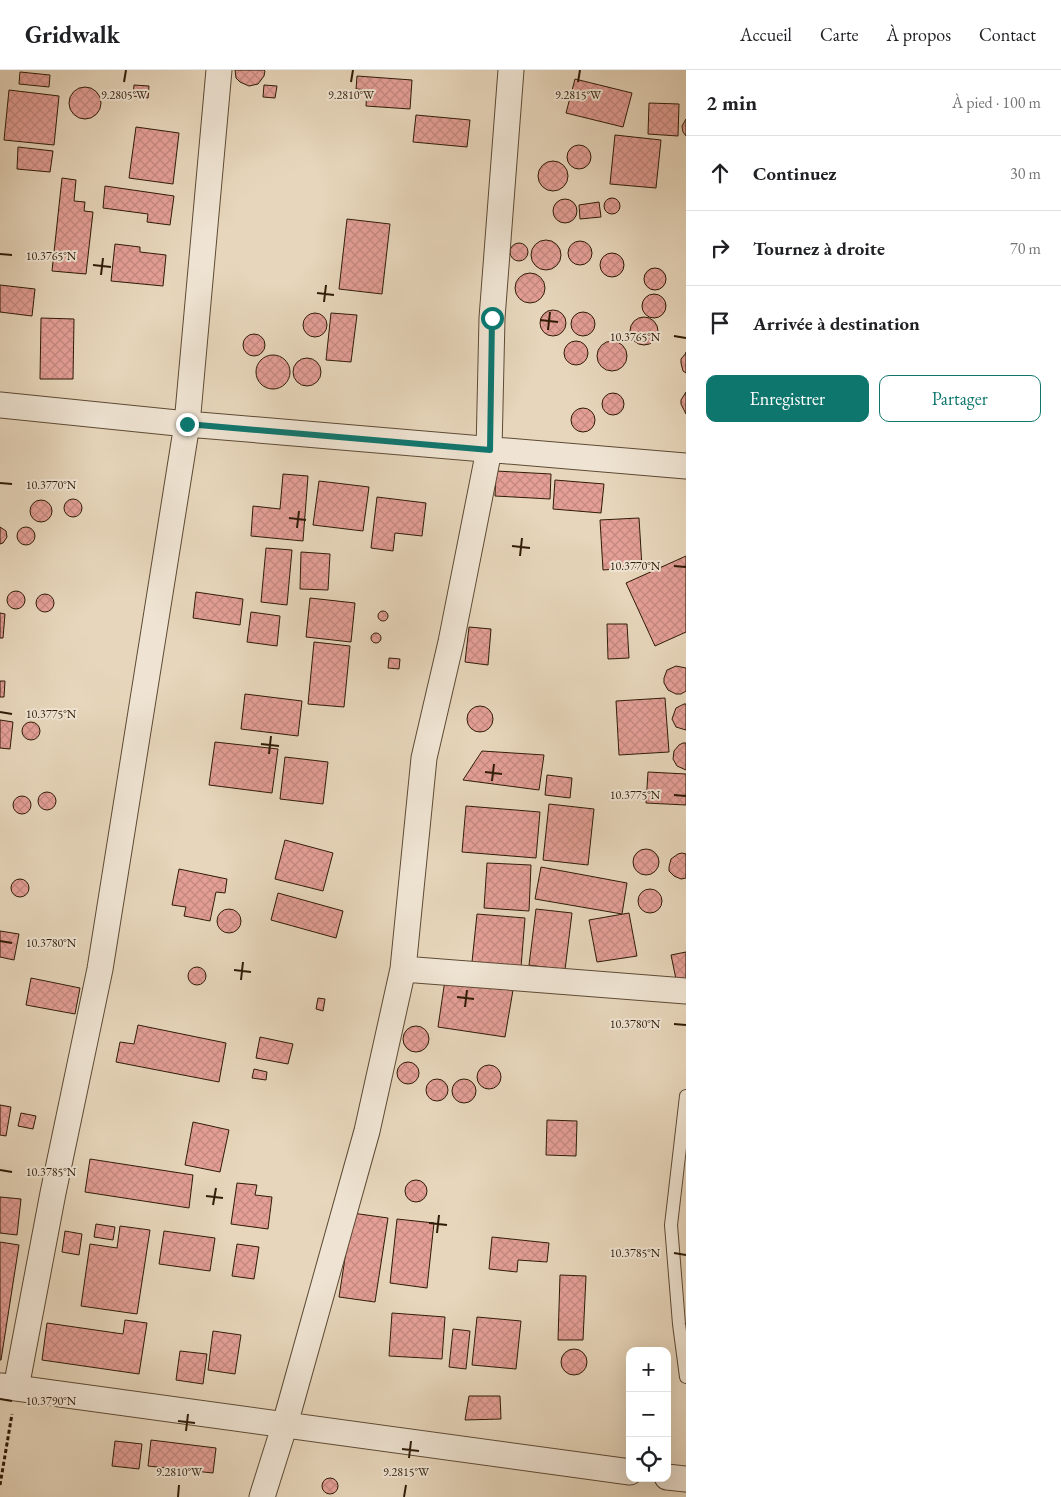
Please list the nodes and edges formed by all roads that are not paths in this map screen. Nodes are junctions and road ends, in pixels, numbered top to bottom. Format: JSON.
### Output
{"nodes":[{"id":1,"x":219,"y":70,"type":"edge"},
{"id":2,"x":511,"y":70,"type":"edge"},
{"id":3,"x":0,"y":405,"type":"edge"},
{"id":4,"x":187,"y":424,"type":"junction"},
{"id":5,"x":490,"y":450,"type":"junction"},
{"id":6,"x":686,"y":466,"type":"edge"},
{"id":7,"x":403,"y":969,"type":"junction"},
{"id":8,"x":686,"y":991,"type":"edge"},
{"id":9,"x":686,"y":1096,"type":"edge"},
{"id":10,"x":686,"y":1377,"type":"edge"},
{"id":11,"x":8,"y":1387,"type":"edge"},
{"id":12,"x":286,"y":1424,"type":"junction"},
{"id":13,"x":626,"y":1471,"type":"edge"},
{"id":14,"x":671,"y":1477,"type":"edge"},
{"id":15,"x":686,"y":1479,"type":"edge"},
{"id":16,"x":262,"y":1497,"type":"edge"}],
"edges":[{"from":1,"to":4,"type":"street"},
{"from":2,"to":5,"type":"street"},
{"from":3,"to":4,"type":"street"},
{"from":4,"to":5,"type":"street"},
{"from":4,"to":11,"type":"street"},
{"from":5,"to":6,"type":"street"},
{"from":5,"to":7,"type":"street"},
{"from":7,"to":8,"type":"street"},
{"from":7,"to":12,"type":"street"},
{"from":9,"to":10,"type":"lane"},
{"from":11,"to":12,"type":"street"},
{"from":12,"to":13,"type":"street"},
{"from":12,"to":16,"type":"street"},
{"from":14,"to":15,"type":"street"}]}
